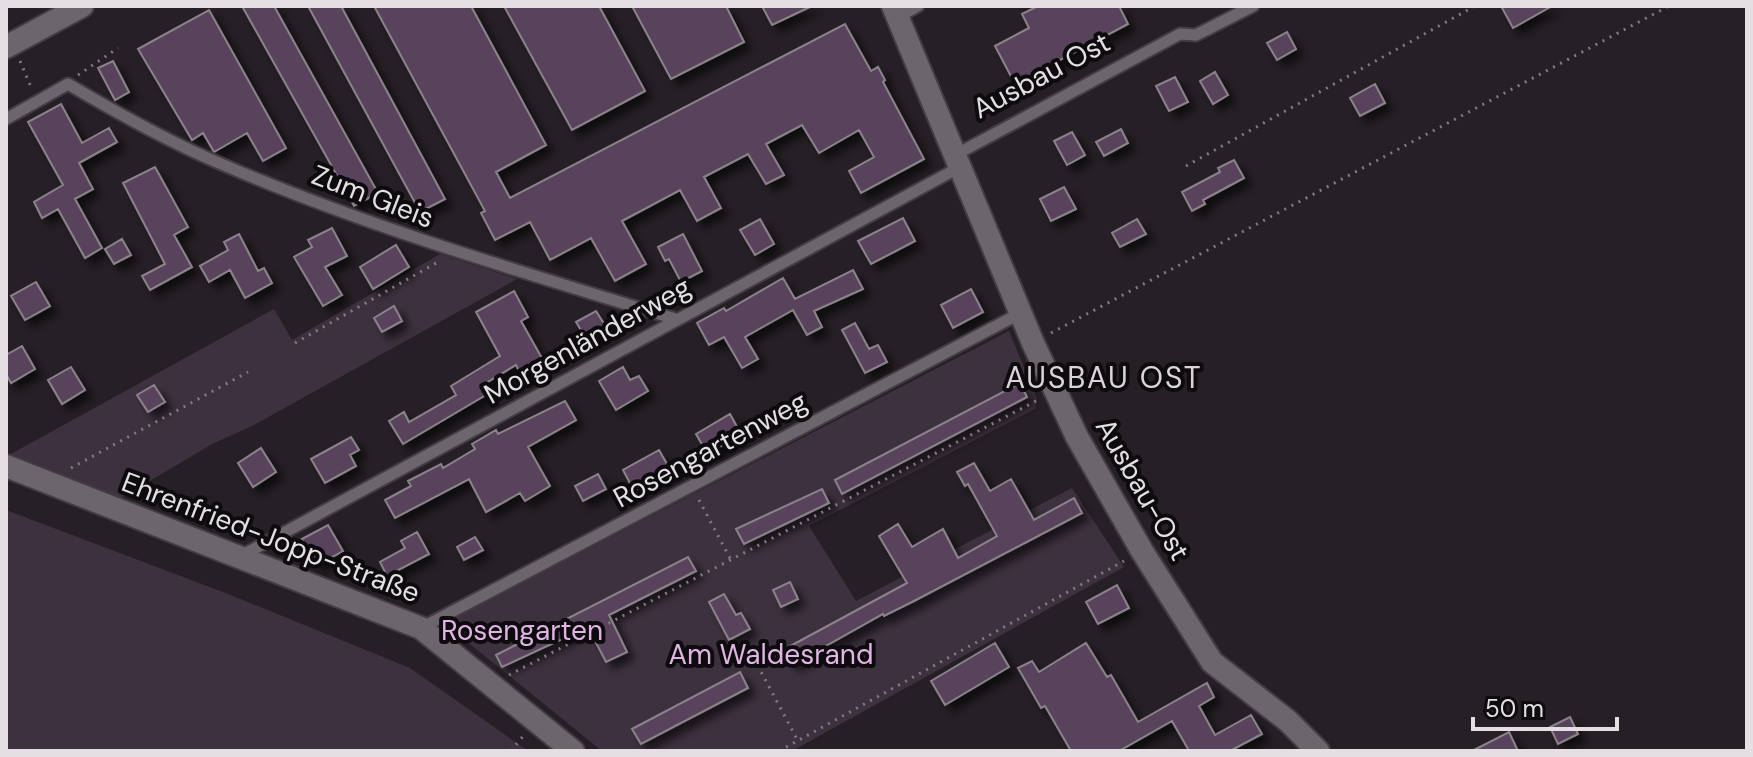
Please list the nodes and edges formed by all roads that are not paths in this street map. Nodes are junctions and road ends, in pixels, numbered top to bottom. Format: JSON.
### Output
{"nodes":[{"id":1,"x":82,"y":6,"type":"edge"},
{"id":2,"x":1253,"y":6,"type":"edge"},
{"id":3,"x":903,"y":10,"type":"edge"},
{"id":4,"x":8,"y":41,"type":"edge"},
{"id":5,"x":6,"y":119,"type":"edge"},
{"id":6,"x":957,"y":161,"type":"junction"},
{"id":7,"x":1021,"y":313,"type":"junction"},
{"id":8,"x":675,"y":319,"type":"junction"},
{"id":9,"x":6,"y":466,"type":"edge"},
{"id":10,"x":238,"y":558,"type":"junction"},
{"id":11,"x":421,"y":628,"type":"junction"},
{"id":12,"x":573,"y":751,"type":"edge"},
{"id":13,"x":1318,"y":751,"type":"edge"}],
"edges":[{"from":1,"to":4,"type":"street"},
{"from":2,"to":6,"type":"lane","name":"Ausbau Ost"},
{"from":3,"to":6,"type":"street","name":"Ausbau-Ost"},
{"from":5,"to":8,"type":"lane","name":"Zum Gleis"},
{"from":6,"to":7,"type":"street","name":"Ausbau-Ost"},
{"from":6,"to":8,"type":"lane","name":"Morgenländerweg"},
{"from":7,"to":11,"type":"lane","name":"Rosengartenweg"},
{"from":7,"to":13,"type":"street","name":"Ausbau-Ost"},
{"from":8,"to":10,"type":"lane","name":"Morgenländerweg"},
{"from":9,"to":10,"type":"street","name":"Ehrenfried-Jopp-Straße"},
{"from":10,"to":11,"type":"street","name":"Ehrenfried-Jopp-Straße"},
{"from":11,"to":12,"type":"street","name":"Ehrenfried-Jopp-Straße"}]}
